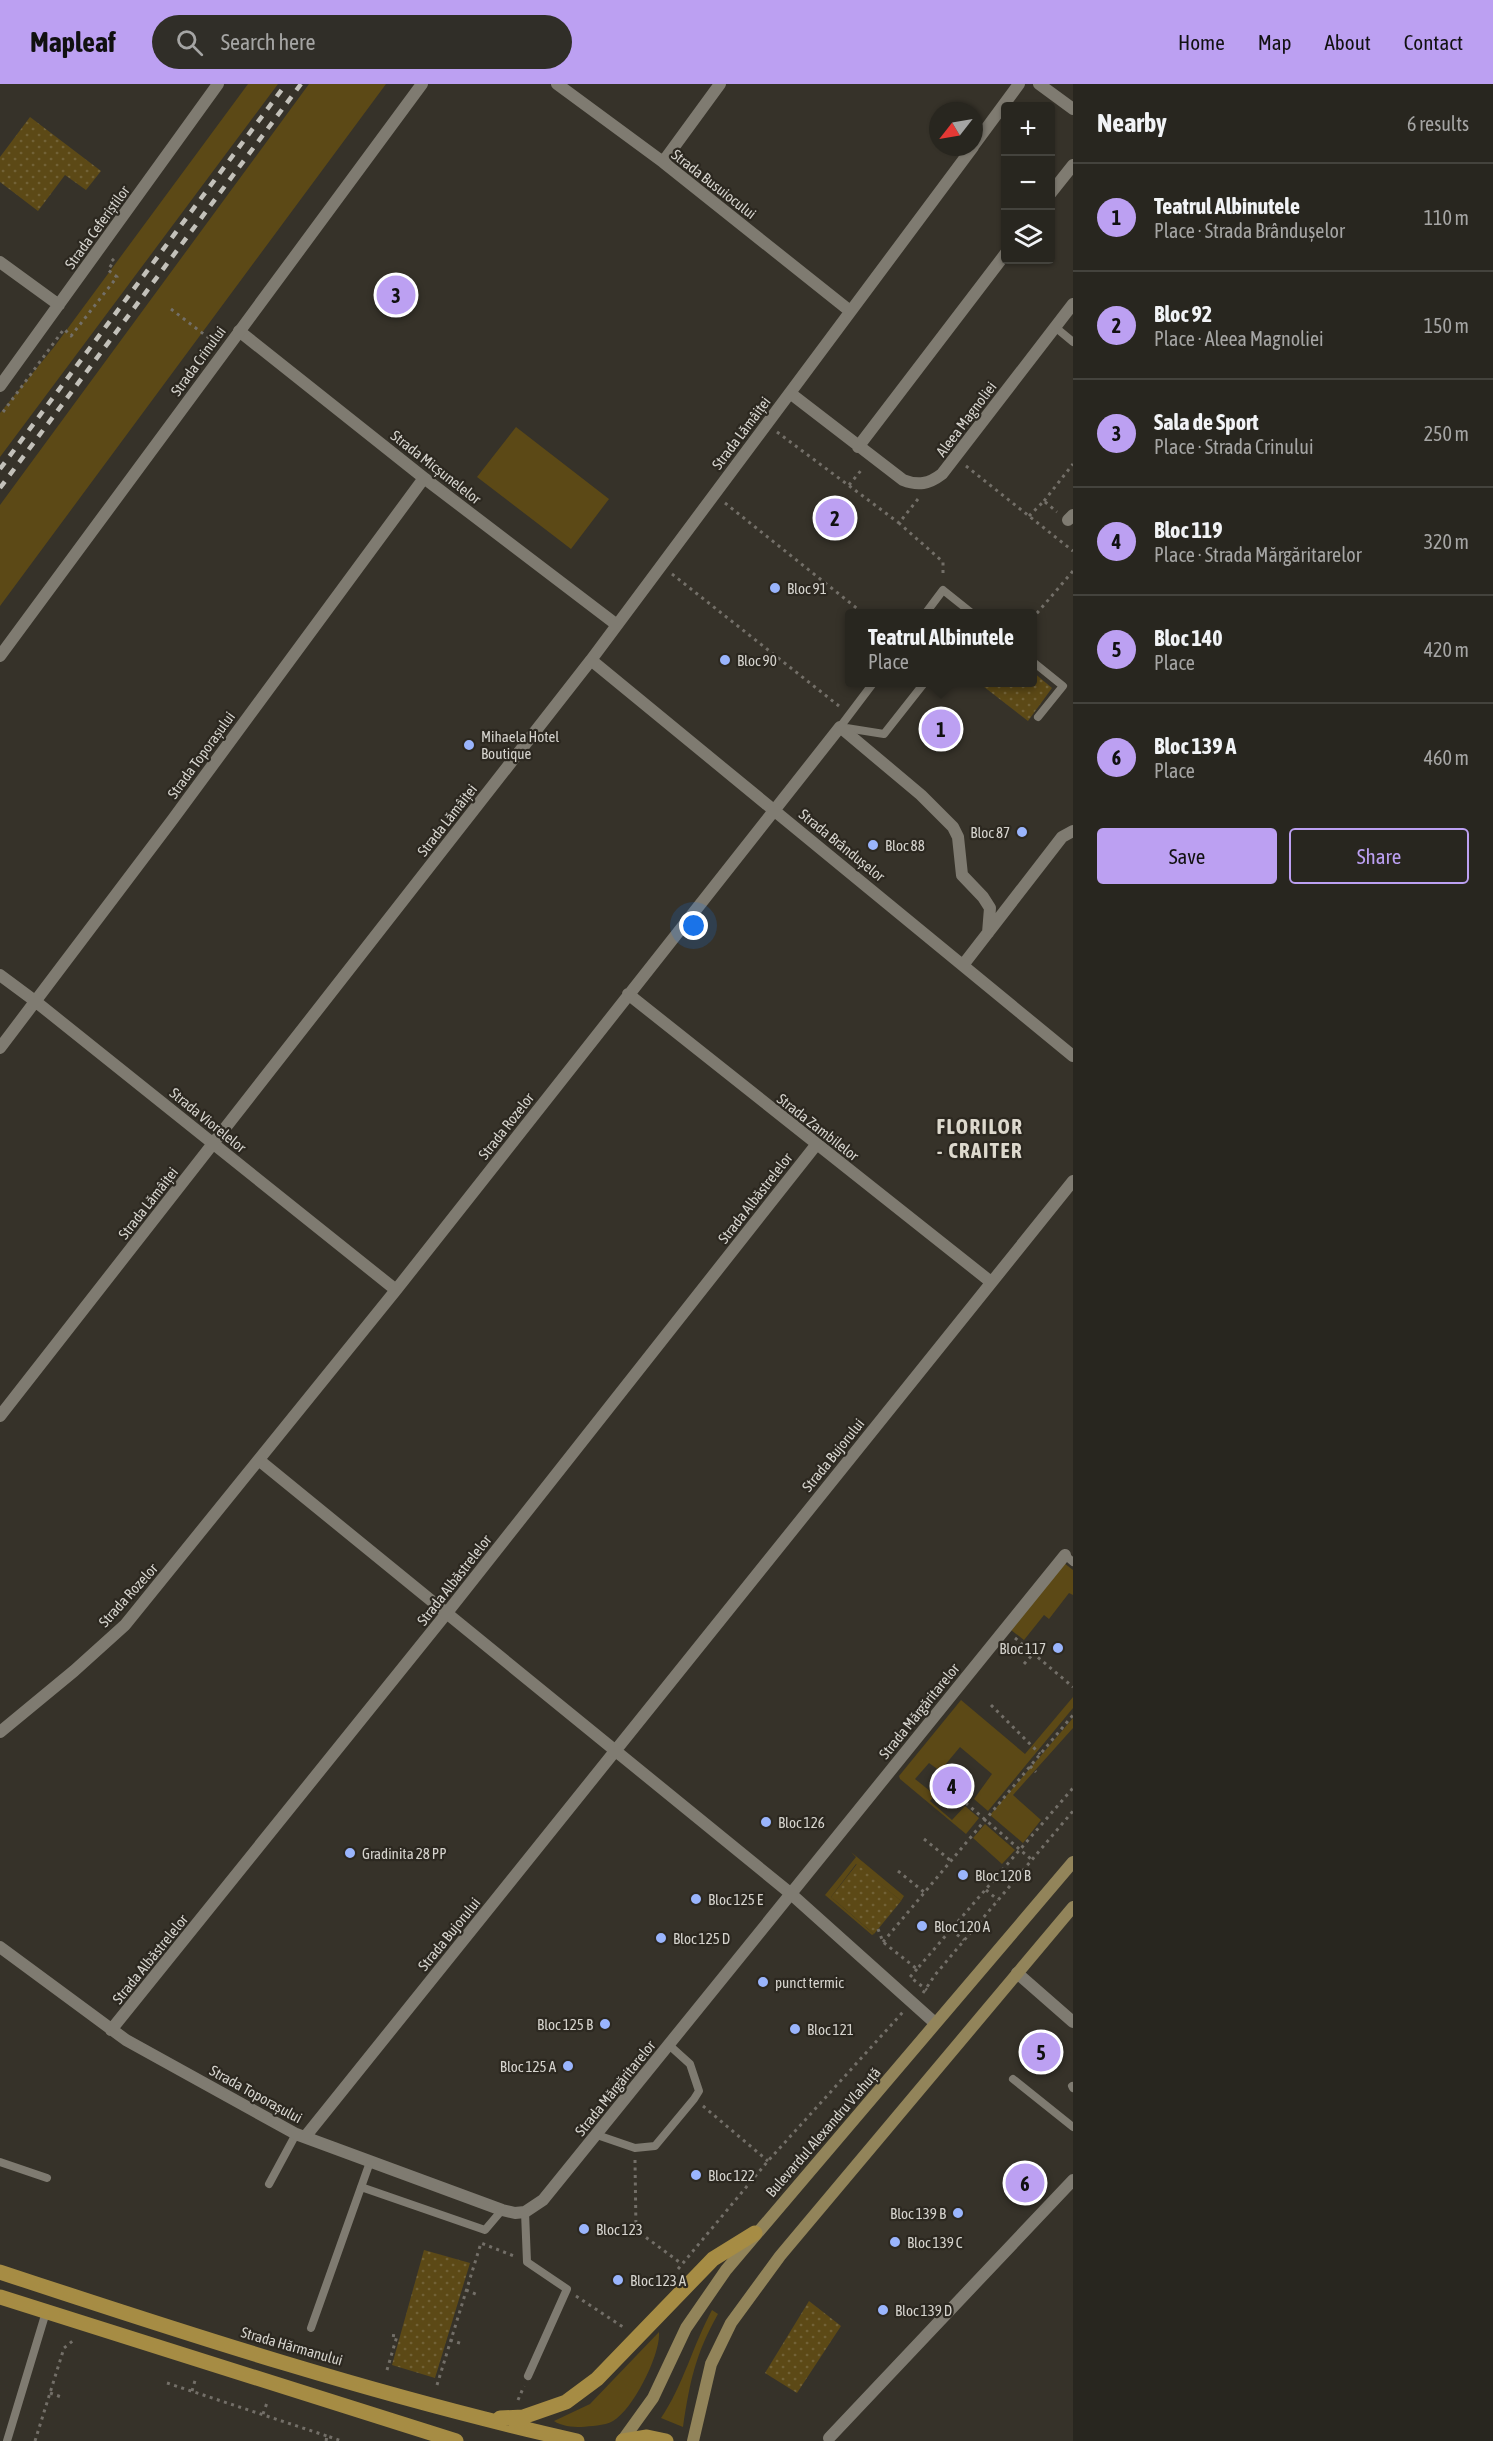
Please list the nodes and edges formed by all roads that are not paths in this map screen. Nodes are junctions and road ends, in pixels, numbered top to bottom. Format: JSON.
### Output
{"nodes":[{"id":1,"x":218,"y":84,"type":"edge"},
{"id":2,"x":422,"y":84,"type":"edge"},
{"id":3,"x":557,"y":84,"type":"edge"},
{"id":4,"x":720,"y":84,"type":"edge"},
{"id":5,"x":1019,"y":84,"type":"edge"},
{"id":6,"x":1039,"y":84,"type":"edge"},
{"id":7,"x":1073,"y":109,"type":"edge"},
{"id":8,"x":983,"y":133,"type":"edge"},
{"id":9,"x":966,"y":156,"type":"edge"},
{"id":10,"x":663,"y":162,"type":"junction"},
{"id":11,"x":1073,"y":165,"type":"edge"},
{"id":12,"x":1055,"y":188,"type":"edge"},
{"id":13,"x":1001,"y":258,"type":"edge"},
{"id":14,"x":0,"y":262,"type":"edge"},
{"id":15,"x":1073,"y":304,"type":"edge"},
{"id":16,"x":59,"y":305,"type":"junction"},
{"id":17,"x":850,"y":311,"type":"junction"},
{"id":18,"x":1055,"y":327,"type":"junction"},
{"id":19,"x":239,"y":331,"type":"junction"},
{"id":20,"x":1073,"y":342,"type":"edge"},
{"id":21,"x":0,"y":386,"type":"edge"},
{"id":22,"x":790,"y":393,"type":"junction"},
{"id":23,"x":858,"y":447,"type":"junction"},
{"id":24,"x":424,"y":478,"type":"junction"},
{"id":25,"x":929,"y":609,"type":"edge"},
{"id":26,"x":967,"y":609,"type":"edge"},
{"id":27,"x":617,"y":625,"type":"junction"},
{"id":28,"x":0,"y":656,"type":"edge"},
{"id":29,"x":591,"y":660,"type":"junction"},
{"id":30,"x":1037,"y":665,"type":"edge"},
{"id":31,"x":870,"y":687,"type":"edge"},
{"id":32,"x":921,"y":687,"type":"edge"},
{"id":33,"x":1038,"y":717,"type":"dead end"},
{"id":34,"x":840,"y":727,"type":"junction"},
{"id":35,"x":775,"y":810,"type":"junction"},
{"id":36,"x":1073,"y":831,"type":"edge"},
{"id":37,"x":988,"y":933,"type":"junction"},
{"id":38,"x":963,"y":965,"type":"junction"},
{"id":39,"x":0,"y":975,"type":"edge"},
{"id":40,"x":628,"y":994,"type":"junction"},
{"id":41,"x":35,"y":1001,"type":"junction"},
{"id":42,"x":0,"y":1048,"type":"edge"},
{"id":43,"x":1071,"y":1051,"type":"edge"},
{"id":44,"x":213,"y":1144,"type":"junction"},
{"id":45,"x":816,"y":1145,"type":"junction"},
{"id":46,"x":1073,"y":1181,"type":"edge"},
{"id":47,"x":1068,"y":1195,"type":"edge"},
{"id":48,"x":991,"y":1282,"type":"junction"},
{"id":49,"x":396,"y":1290,"type":"junction"},
{"id":50,"x":0,"y":1416,"type":"edge"},
{"id":51,"x":260,"y":1461,"type":"junction"},
{"id":52,"x":1069,"y":1559,"type":"edge"},
{"id":53,"x":447,"y":1612,"type":"junction"},
{"id":54,"x":0,"y":1732,"type":"edge"},
{"id":55,"x":616,"y":1749,"type":"junction"},
{"id":56,"x":1073,"y":1862,"type":"edge"},
{"id":57,"x":790,"y":1893,"type":"junction"},
{"id":58,"x":1073,"y":1908,"type":"edge"},
{"id":59,"x":0,"y":1947,"type":"edge"},
{"id":60,"x":1017,"y":1973,"type":"junction"},
{"id":61,"x":1073,"y":2022,"type":"edge"},
{"id":62,"x":936,"y":2023,"type":"junction"},
{"id":63,"x":111,"y":2030,"type":"junction"},
{"id":64,"x":669,"y":2045,"type":"junction"},
{"id":65,"x":1013,"y":2079,"type":"dead end"},
{"id":66,"x":1072,"y":2124,"type":"edge"},
{"id":67,"x":597,"y":2135,"type":"junction"},
{"id":68,"x":300,"y":2136,"type":"junction"},
{"id":69,"x":0,"y":2162,"type":"edge"},
{"id":70,"x":370,"y":2162,"type":"junction"},
{"id":71,"x":47,"y":2178,"type":"dead end"},
{"id":72,"x":1073,"y":2180,"type":"edge"},
{"id":73,"x":269,"y":2184,"type":"dead end"},
{"id":74,"x":361,"y":2187,"type":"junction"},
{"id":75,"x":502,"y":2210,"type":"junction"},
{"id":76,"x":525,"y":2212,"type":"junction"},
{"id":77,"x":755,"y":2233,"type":"junction"},
{"id":78,"x":0,"y":2272,"type":"edge"},
{"id":79,"x":0,"y":2297,"type":"edge"},
{"id":80,"x":46,"y":2312,"type":"junction"},
{"id":81,"x":311,"y":2328,"type":"dead end"},
{"id":82,"x":528,"y":2376,"type":"road end"},
{"id":83,"x":473,"y":2418,"type":"junction"},
{"id":84,"x":829,"y":2438,"type":"dead end"},
{"id":85,"x":7,"y":2441,"type":"edge"},
{"id":86,"x":456,"y":2441,"type":"edge"},
{"id":87,"x":577,"y":2441,"type":"edge"},
{"id":88,"x":622,"y":2441,"type":"edge"},
{"id":89,"x":666,"y":2441,"type":"edge"},
{"id":90,"x":693,"y":2441,"type":"edge"}],
"edges":[{"from":1,"to":16,"type":"street","name":"Strada Ceferiștilor"},
{"from":2,"to":19,"type":"street","name":"Strada Crinului"},
{"from":3,"to":10,"type":"street","name":"Strada Busuiocului"},
{"from":4,"to":10,"type":"street"},
{"from":5,"to":8,"type":"street","name":"Strada Lămâiței"},
{"from":6,"to":7,"type":"street"},
{"from":9,"to":17,"type":"street","name":"Strada Lămâiței"},
{"from":10,"to":17,"type":"street","name":"Strada Busuiocului"},
{"from":11,"to":12,"type":"street"},
{"from":13,"to":23,"type":"street"},
{"from":14,"to":16,"type":"street"},
{"from":15,"to":18,"type":"street","name":"Aleea Magnoliei"},
{"from":16,"to":21,"type":"street","name":"Strada Ceferiștilor"},
{"from":17,"to":22,"type":"street","name":"Strada Lămâiței"},
{"from":18,"to":20,"type":"lane"},
{"from":18,"to":23,"type":"street","name":"Aleea Magnoliei"},
{"from":19,"to":24,"type":"street","name":"Strada Micșunelelor"},
{"from":19,"to":28,"type":"street","name":"Strada Crinului"},
{"from":22,"to":23,"type":"street"},
{"from":22,"to":27,"type":"street","name":"Strada Lămâiței"},
{"from":24,"to":27,"type":"street","name":"Strada Micșunelelor"},
{"from":24,"to":41,"type":"street","name":"Strada Toporașului"},
{"from":25,"to":26,"type":"lane"},
{"from":27,"to":29,"type":"street","name":"Strada Lămâiței"},
{"from":29,"to":35,"type":"street","name":"Strada Brândușelor"},
{"from":29,"to":44,"type":"street","name":"Strada Lămâiței"},
{"from":30,"to":33,"type":"lane"},
{"from":31,"to":34,"type":"lane"},
{"from":32,"to":34,"type":"lane"},
{"from":34,"to":35,"type":"street","name":"Strada Rozelor"},
{"from":34,"to":37,"type":"street"},
{"from":35,"to":38,"type":"street","name":"Strada Brândușelor"},
{"from":35,"to":40,"type":"street","name":"Strada Rozelor"},
{"from":36,"to":37,"type":"street"},
{"from":37,"to":38,"type":"street"},
{"from":38,"to":43,"type":"street","name":"Strada Brândușelor"},
{"from":39,"to":41,"type":"street","name":"Strada Viorelelor"},
{"from":40,"to":45,"type":"street","name":"Strada Zambilelor"},
{"from":40,"to":49,"type":"street","name":"Strada Rozelor"},
{"from":41,"to":42,"type":"street","name":"Strada Toporașului"},
{"from":41,"to":44,"type":"street","name":"Strada Viorelelor"},
{"from":44,"to":49,"type":"street","name":"Strada Viorelelor"},
{"from":44,"to":50,"type":"street","name":"Strada Lămâiței"},
{"from":45,"to":48,"type":"street","name":"Strada Zambilelor"},
{"from":45,"to":53,"type":"street","name":"Strada Albăstrelelor"},
{"from":46,"to":47,"type":"street","name":"Strada Bujorului"},
{"from":47,"to":48,"type":"street","name":"Strada Bujorului"},
{"from":48,"to":55,"type":"street","name":"Strada Bujorului"},
{"from":49,"to":51,"type":"street","name":"Strada Rozelor"},
{"from":51,"to":53,"type":"street"},
{"from":51,"to":54,"type":"street","name":"Strada Rozelor"},
{"from":52,"to":57,"type":"street","name":"Strada Mărgăritarelor"},
{"from":53,"to":55,"type":"street"},
{"from":53,"to":63,"type":"street","name":"Strada Albăstrelelor"},
{"from":55,"to":57,"type":"street"},
{"from":55,"to":68,"type":"street","name":"Strada Bujorului"},
{"from":56,"to":62,"type":"main road","name":"Bulevardul Alexandru Vlahuță"},
{"from":57,"to":62,"type":"street"},
{"from":57,"to":64,"type":"street","name":"Strada Mărgăritarelor"},
{"from":58,"to":60,"type":"main road"},
{"from":59,"to":63,"type":"street","name":"Strada Toporașului"},
{"from":60,"to":61,"type":"street"},
{"from":60,"to":90,"type":"main road"},
{"from":62,"to":77,"type":"main road","name":"Bulevardul Alexandru Vlahuță"},
{"from":63,"to":68,"type":"street","name":"Strada Toporașului"},
{"from":64,"to":67,"type":"street","name":"Strada Mărgăritarelor"},
{"from":64,"to":67,"type":"lane"},
{"from":65,"to":66,"type":"lane"},
{"from":67,"to":76,"type":"street","name":"Strada Mărgăritarelor"},
{"from":68,"to":70,"type":"street","name":"Strada Toporașului"},
{"from":68,"to":73,"type":"lane"},
{"from":69,"to":71,"type":"lane"},
{"from":70,"to":74,"type":"lane"},
{"from":70,"to":75,"type":"street","name":"Strada Toporașului"},
{"from":72,"to":84,"type":"street"},
{"from":74,"to":75,"type":"lane"},
{"from":74,"to":81,"type":"lane"},
{"from":75,"to":76,"type":"street","name":"Strada Toporașului"},
{"from":76,"to":82,"type":"lane"},
{"from":77,"to":83,"type":"main road"},
{"from":77,"to":88,"type":"main road","name":"Bulevardul Alexandru Vlahuță"},
{"from":78,"to":83,"type":"main road","name":"Strada Hărmanului"},
{"from":79,"to":80,"type":"main road"},
{"from":80,"to":85,"type":"lane"},
{"from":80,"to":86,"type":"main road"},
{"from":83,"to":87,"type":"main road","name":"Strada Hărmanului"},
{"from":88,"to":89,"type":"main road"}]}
